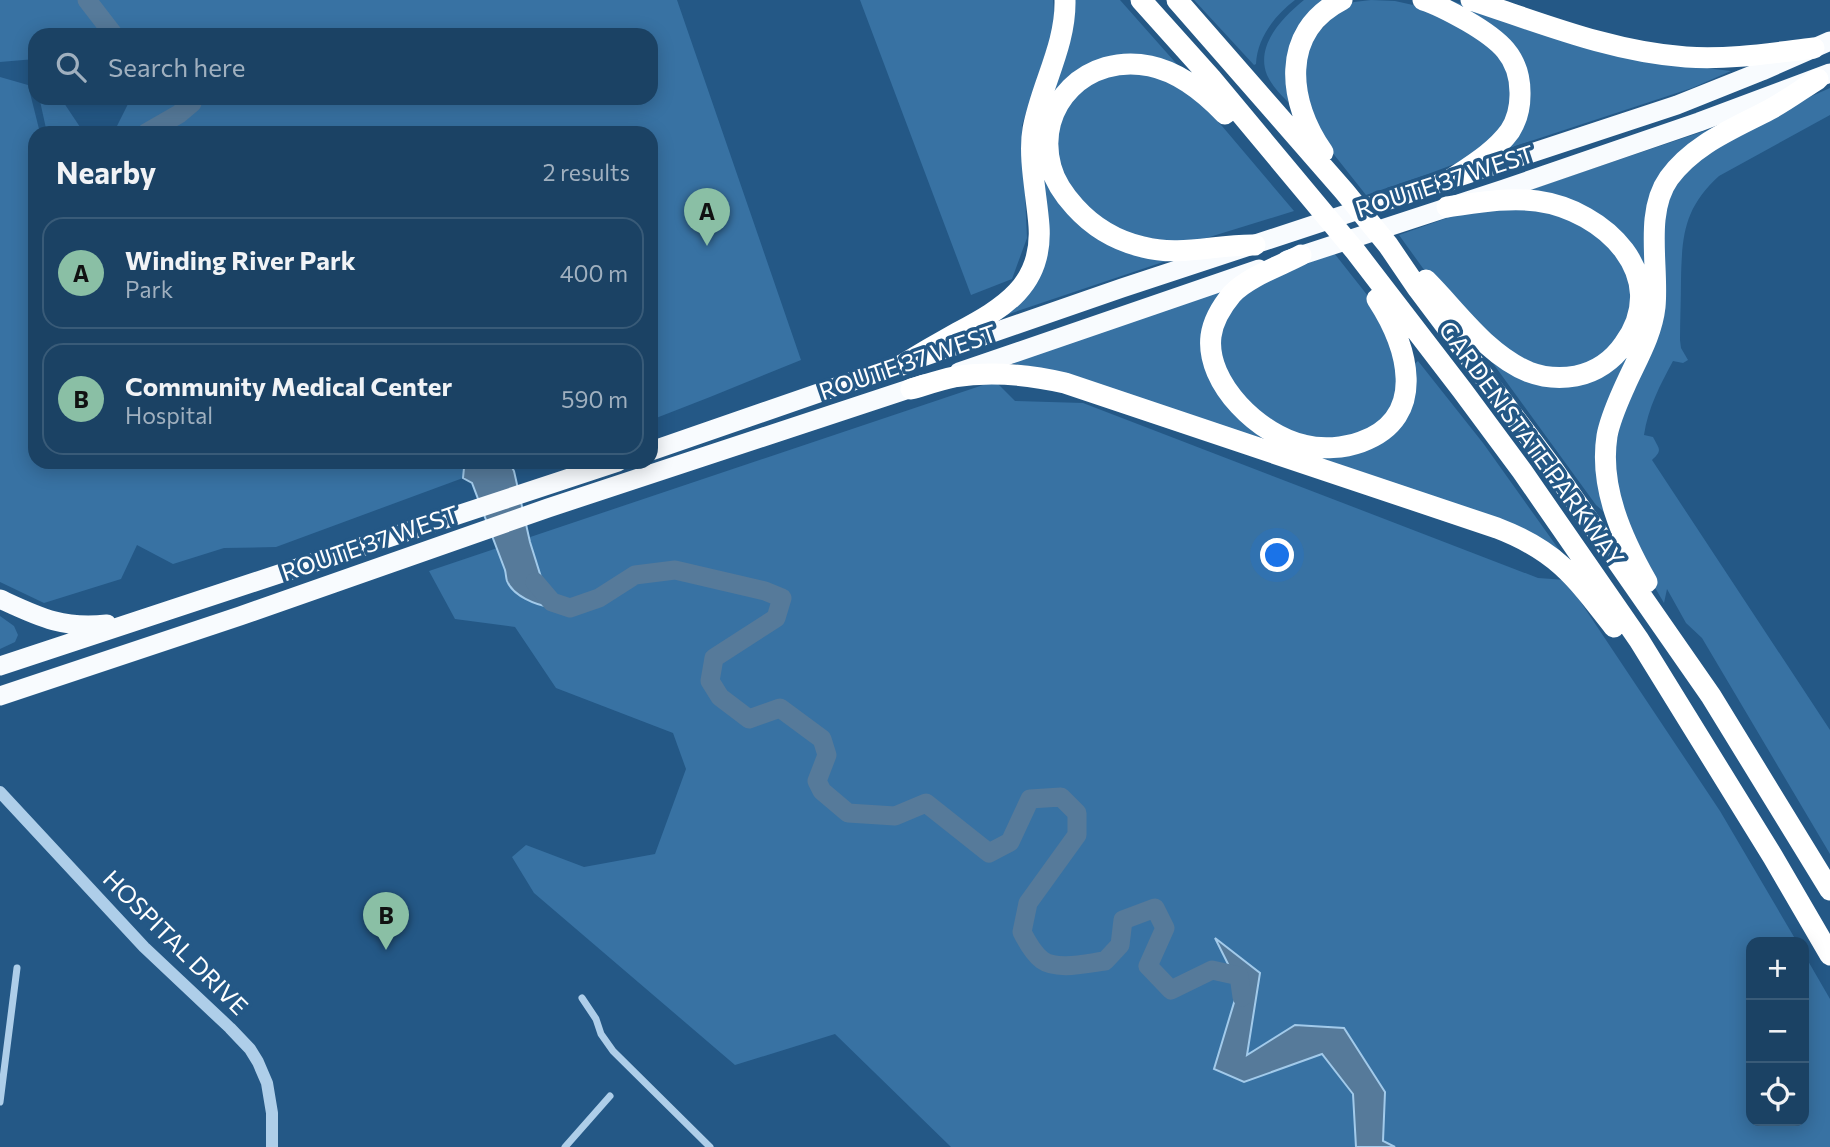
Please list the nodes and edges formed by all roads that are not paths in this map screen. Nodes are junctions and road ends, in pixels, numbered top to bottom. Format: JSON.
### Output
{"nodes":[{"id":1,"x":1065,"y":0,"type":"edge"},
{"id":2,"x":1141,"y":0,"type":"edge"},
{"id":3,"x":1177,"y":0,"type":"edge"},
{"id":4,"x":1342,"y":0,"type":"edge"},
{"id":5,"x":1423,"y":0,"type":"edge"},
{"id":6,"x":1471,"y":0,"type":"edge"},
{"id":7,"x":1822,"y":44,"type":"edge"},
{"id":8,"x":1824,"y":76,"type":"edge"},
{"id":9,"x":1447,"y":182,"type":"junction"},
{"id":10,"x":1344,"y":191,"type":"junction"},
{"id":11,"x":1308,"y":195,"type":"junction"},
{"id":12,"x":1447,"y":207,"type":"junction"},
{"id":13,"x":1255,"y":245,"type":"junction"},
{"id":14,"x":1388,"y":245,"type":"junction"},
{"id":15,"x":1356,"y":252,"type":"junction"},
{"id":16,"x":1301,"y":255,"type":"junction"},
{"id":17,"x":902,"y":365,"type":"junction"},
{"id":18,"x":911,"y":389,"type":"junction"},
{"id":19,"x":658,"y":449,"type":"edge"},
{"id":20,"x":598,"y":469,"type":"edge"},
{"id":21,"x":0,"y":599,"type":"edge"},
{"id":22,"x":166,"y":611,"type":"junction"},
{"id":23,"x":0,"y":667,"type":"edge"},
{"id":24,"x":0,"y":696,"type":"edge"},
{"id":25,"x":1711,"y":696,"type":"junction"},
{"id":26,"x":1682,"y":711,"type":"junction"},
{"id":27,"x":0,"y":792,"type":"edge"},
{"id":28,"x":1830,"y":890,"type":"edge"},
{"id":29,"x":1830,"y":955,"type":"edge"},
{"id":30,"x":17,"y":968,"type":"dead end"},
{"id":31,"x":582,"y":998,"type":"dead end"},
{"id":32,"x":610,"y":1097,"type":"dead end"},
{"id":33,"x":0,"y":1102,"type":"edge"},
{"id":34,"x":272,"y":1147,"type":"edge"},
{"id":35,"x":565,"y":1147,"type":"edge"},
{"id":36,"x":710,"y":1147,"type":"edge"}],
"edges":[{"from":1,"to":17,"type":"highway"},
{"from":2,"to":11,"type":"highway","name":"GARDEN STATE PARKWAY"},
{"from":3,"to":10,"type":"highway","name":"GARDEN STATE PARKWAY"},
{"from":4,"to":10,"type":"highway"},
{"from":5,"to":9,"type":"highway"},
{"from":6,"to":7,"type":"highway"},
{"from":7,"to":9,"type":"highway","name":"ROUTE 37 WEST"},
{"from":8,"to":12,"type":"highway","name":"ROUTE 37 WEST"},
{"from":8,"to":25,"type":"highway"},
{"from":9,"to":13,"type":"highway","name":"ROUTE 37 WEST"},
{"from":10,"to":14,"type":"highway","name":"GARDEN STATE PARKWAY"},
{"from":11,"to":13,"type":"highway"},
{"from":11,"to":15,"type":"highway","name":"GARDEN STATE PARKWAY"},
{"from":12,"to":14,"type":"highway"},
{"from":12,"to":16,"type":"highway","name":"ROUTE 37 WEST"},
{"from":13,"to":17,"type":"highway","name":"ROUTE 37 WEST"},
{"from":14,"to":25,"type":"highway","name":"GARDEN STATE PARKWAY"},
{"from":15,"to":16,"type":"highway"},
{"from":15,"to":26,"type":"highway","name":"GARDEN STATE PARKWAY"},
{"from":16,"to":18,"type":"highway","name":"ROUTE 37 WEST"},
{"from":17,"to":19,"type":"highway","name":"ROUTE 37 WEST"},
{"from":18,"to":24,"type":"highway","name":"ROUTE 37 WEST"},
{"from":18,"to":26,"type":"highway"},
{"from":20,"to":22,"type":"highway","name":"ROUTE 37 WEST"},
{"from":21,"to":22,"type":"highway"},
{"from":22,"to":23,"type":"highway","name":"ROUTE 37 WEST"},
{"from":25,"to":28,"type":"highway","name":"GARDEN STATE PARKWAY"},
{"from":26,"to":29,"type":"highway","name":"GARDEN STATE PARKWAY"},
{"from":27,"to":34,"type":"street","name":"HOSPITAL DRIVE"},
{"from":30,"to":33,"type":"street"},
{"from":31,"to":36,"type":"street"},
{"from":32,"to":35,"type":"street"}]}
